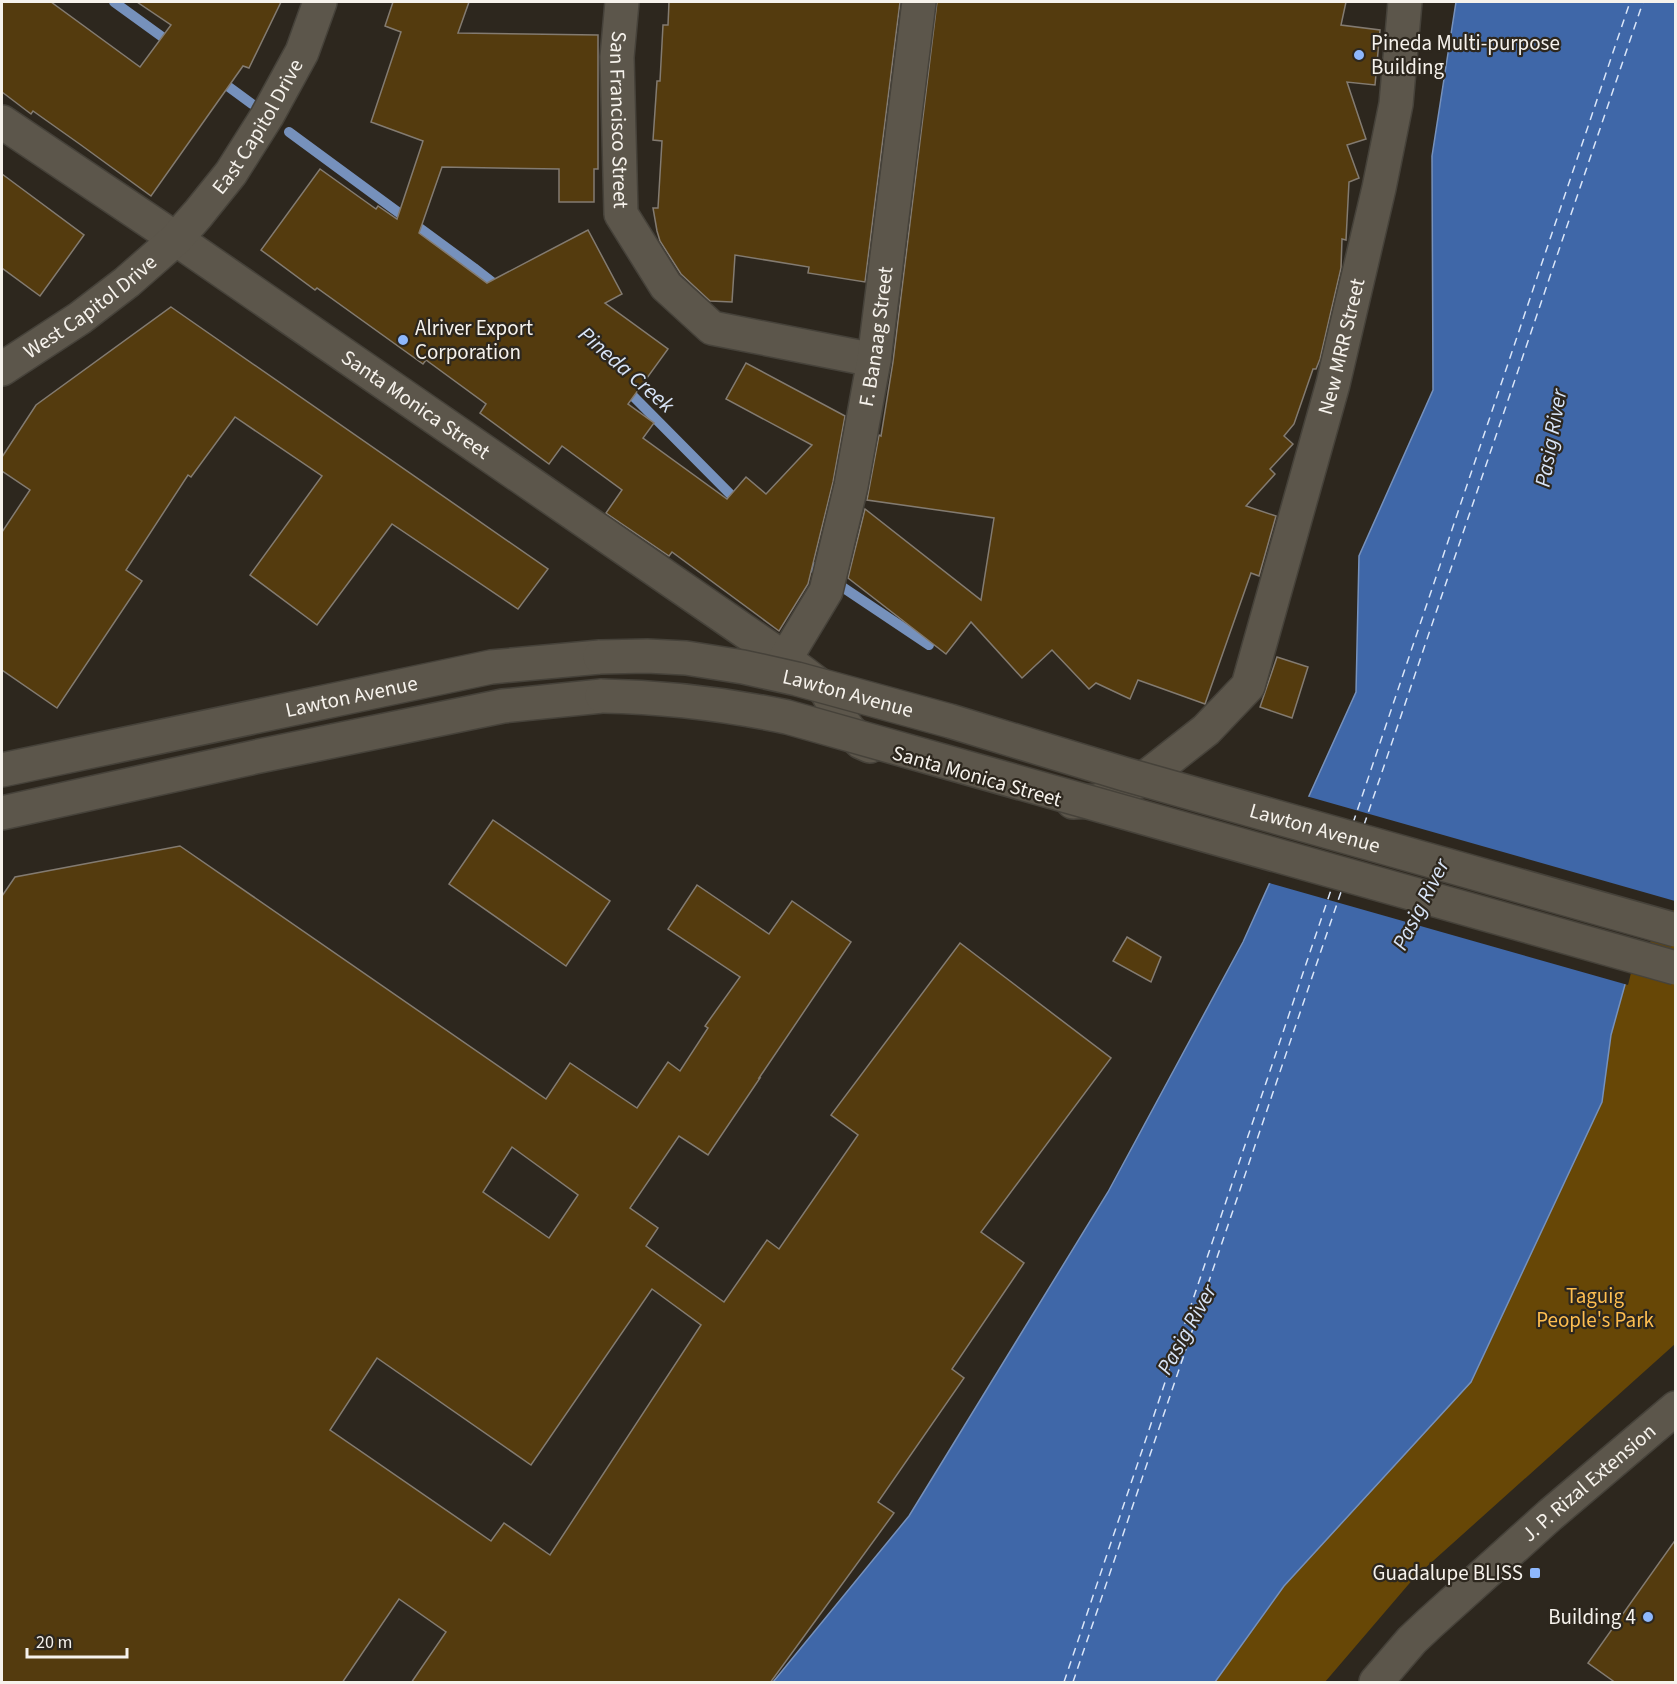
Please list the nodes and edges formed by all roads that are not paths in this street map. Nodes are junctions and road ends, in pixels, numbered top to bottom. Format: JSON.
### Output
{"nodes":[{"id":1,"x":320,"y":2,"type":"edge"},
{"id":2,"x":622,"y":2,"type":"edge"},
{"id":3,"x":919,"y":2,"type":"edge"},
{"id":4,"x":1406,"y":2,"type":"edge"},
{"id":5,"x":2,"y":122,"type":"edge"},
{"id":6,"x":176,"y":239,"type":"junction"},
{"id":7,"x":874,"y":360,"type":"junction"},
{"id":8,"x":2,"y":369,"type":"edge"},
{"id":9,"x":785,"y":659,"type":"junction"},
{"id":10,"x":1248,"y":686,"type":"joint"},
{"id":11,"x":826,"y":690,"type":"junction"},
{"id":12,"x":1031,"y":740,"type":"junction"},
{"id":13,"x":2,"y":770,"type":"edge"},
{"id":14,"x":1150,"y":774,"type":"junction"},
{"id":15,"x":1018,"y":788,"type":"junction"},
{"id":16,"x":8,"y":806,"type":"edge"},
{"id":17,"x":1676,"y":930,"type":"edge"},
{"id":18,"x":1676,"y":968,"type":"edge"},
{"id":19,"x":1676,"y":1408,"type":"edge"},
{"id":20,"x":1376,"y":1683,"type":"edge"}],
"edges":[{"from":1,"to":6,"type":"street","name":"East Capitol Drive"},
{"from":2,"to":7,"type":"street","name":"San Francisco Street"},
{"from":3,"to":7,"type":"street","name":"F. Banaag Street"},
{"from":4,"to":10,"type":"street","name":"New MRR Street"},
{"from":5,"to":6,"type":"street","name":"Santa Monica Street"},
{"from":6,"to":8,"type":"street","name":"West Capitol Drive"},
{"from":6,"to":9,"type":"street","name":"Santa Monica Street"},
{"from":7,"to":9,"type":"street","name":"F. Banaag Street"},
{"from":9,"to":11,"type":"street","name":"Santa Monica Street"},
{"from":10,"to":14,"type":"street","name":"Santa Monica Street"},
{"from":11,"to":12,"type":"street"},
{"from":11,"to":15,"type":"street","name":"Santa Monica Street"},
{"from":12,"to":14,"type":"street"},
{"from":12,"to":15,"type":"street"},
{"from":13,"to":17,"type":"street","name":"Lawton Avenue","bridge":true},
{"from":14,"to":15,"type":"street","name":"Santa Monica Street"},
{"from":16,"to":18,"type":"street","name":"Lawton Avenue","bridge":true},
{"from":19,"to":20,"type":"street","name":"J. P. Rizal Extension"}]}
